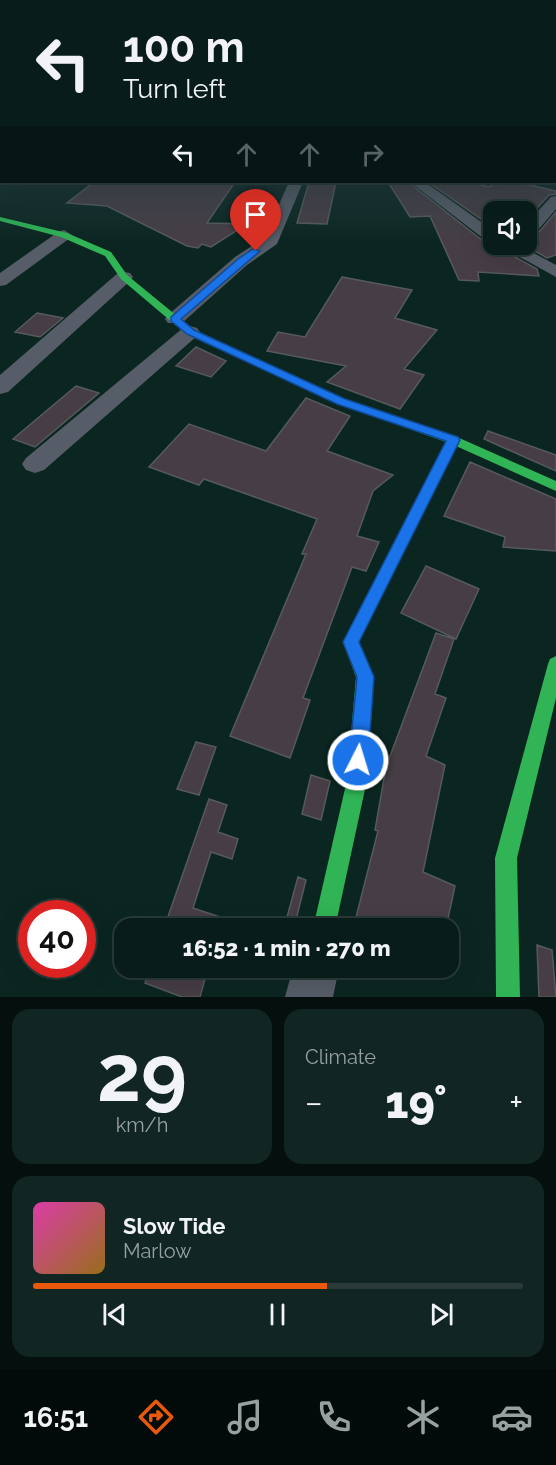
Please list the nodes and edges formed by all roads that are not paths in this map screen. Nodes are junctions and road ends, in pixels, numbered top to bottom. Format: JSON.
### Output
{"nodes":[{"id":1,"x":296,"y":183,"type":"edge"},
{"id":2,"x":419,"y":183,"type":"edge"},
{"id":3,"x":556,"y":200,"type":"edge"},
{"id":4,"x":0,"y":219,"type":"edge"},
{"id":5,"x":537,"y":222,"type":"edge"},
{"id":6,"x":483,"y":231,"type":"edge"},
{"id":7,"x":64,"y":235,"type":"junction"},
{"id":8,"x":528,"y":255,"type":"edge"},
{"id":9,"x":556,"y":272,"type":"edge"},
{"id":10,"x":124,"y":277,"type":"junction"},
{"id":11,"x":0,"y":281,"type":"edge"},
{"id":12,"x":183,"y":326,"type":"junction"},
{"id":13,"x":0,"y":387,"type":"edge"},
{"id":14,"x":453,"y":440,"type":"junction"},
{"id":15,"x":35,"y":464,"type":"dead end"},
{"id":16,"x":556,"y":486,"type":"edge"},
{"id":17,"x":556,"y":664,"type":"edge"},
{"id":18,"x":326,"y":918,"type":"edge"},
{"id":19,"x":314,"y":978,"type":"edge"},
{"id":20,"x":309,"y":997,"type":"edge"},
{"id":21,"x":508,"y":997,"type":"edge"}],
"edges":[{"from":1,"to":12,"type":"street"},
{"from":2,"to":6,"type":"street"},
{"from":3,"to":5,"type":"street"},
{"from":4,"to":7,"type":"street"},
{"from":7,"to":10,"type":"street"},
{"from":7,"to":11,"type":"street"},
{"from":8,"to":9,"type":"street"},
{"from":10,"to":12,"type":"street"},
{"from":10,"to":13,"type":"street"},
{"from":12,"to":14,"type":"street"},
{"from":12,"to":15,"type":"street"},
{"from":14,"to":16,"type":"street"},
{"from":14,"to":18,"type":"street"},
{"from":17,"to":21,"type":"street"},
{"from":19,"to":20,"type":"street"}]}
